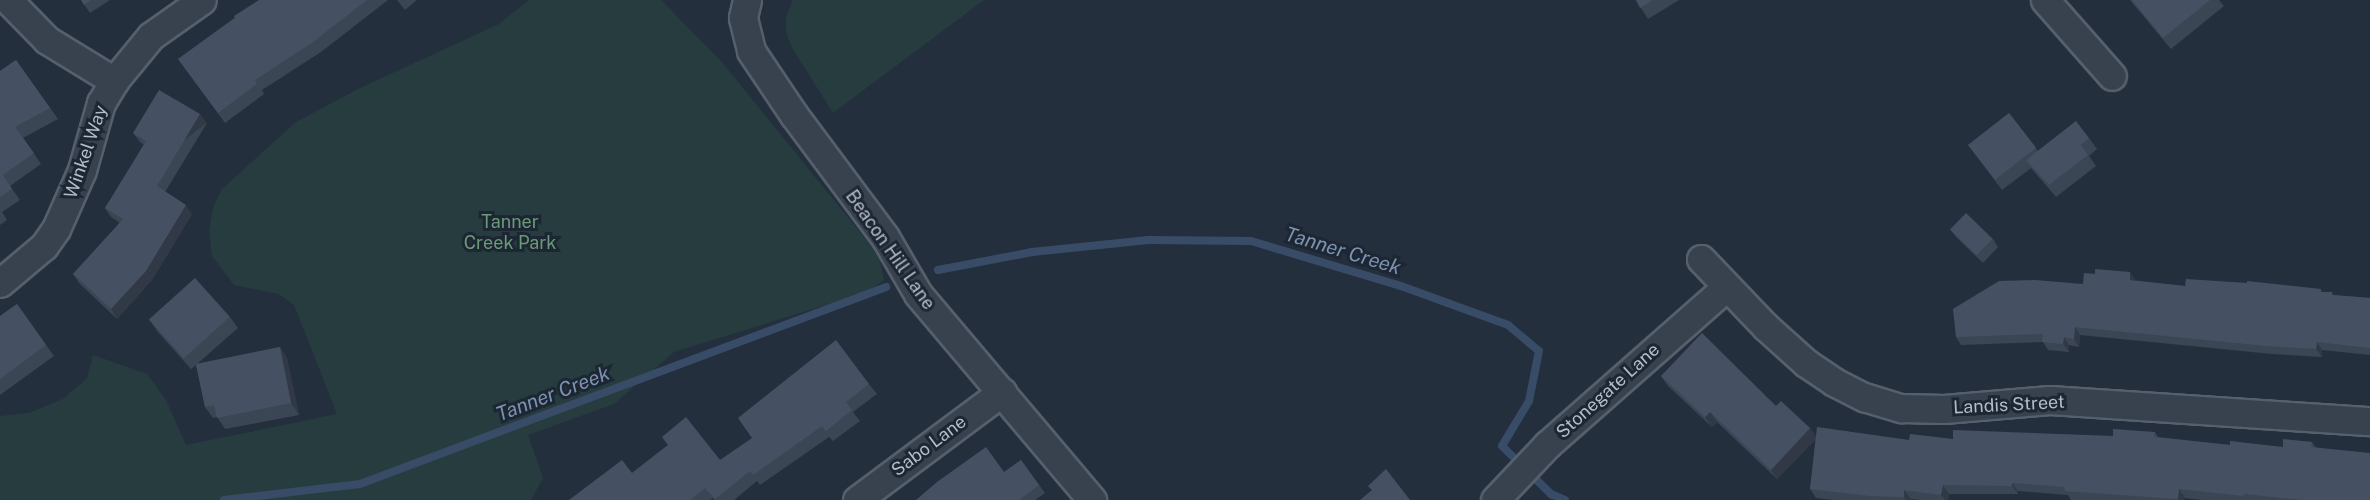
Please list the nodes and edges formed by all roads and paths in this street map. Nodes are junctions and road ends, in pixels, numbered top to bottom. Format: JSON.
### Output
{"nodes":[{"id":1,"x":8,"y":0,"type":"edge"},
{"id":2,"x":202,"y":0,"type":"edge"},
{"id":3,"x":2045,"y":0,"type":"edge"},
{"id":4,"x":745,"y":5,"type":"edge"},
{"id":5,"x":2112,"y":76,"type":"dead end"},
{"id":6,"x":114,"y":81,"type":"junction"},
{"id":7,"x":1701,"y":259,"type":"dead end"},
{"id":8,"x":0,"y":283,"type":"edge"},
{"id":9,"x":1726,"y":287,"type":"junction"},
{"id":10,"x":1002,"y":392,"type":"junction"},
{"id":11,"x":2370,"y":421,"type":"edge"},
{"id":12,"x":1499,"y":495,"type":"edge"},
{"id":13,"x":857,"y":500,"type":"edge"},
{"id":14,"x":1092,"y":500,"type":"edge"}],
"edges":[{"from":1,"to":6,"type":"street"},
{"from":2,"to":6,"type":"street","name":"Winkel Way"},
{"from":3,"to":5,"type":"street"},
{"from":4,"to":10,"type":"street","name":"Beacon Hill Lane"},
{"from":6,"to":8,"type":"street","name":"Winkel Way"},
{"from":7,"to":9,"type":"street","name":"Landis Street"},
{"from":9,"to":11,"type":"street","name":"Landis Street"},
{"from":9,"to":12,"type":"street","name":"Stonegate Lane"},
{"from":10,"to":13,"type":"street","name":"Sabo Lane"},
{"from":10,"to":14,"type":"street","name":"Beacon Hill Lane"}]}
